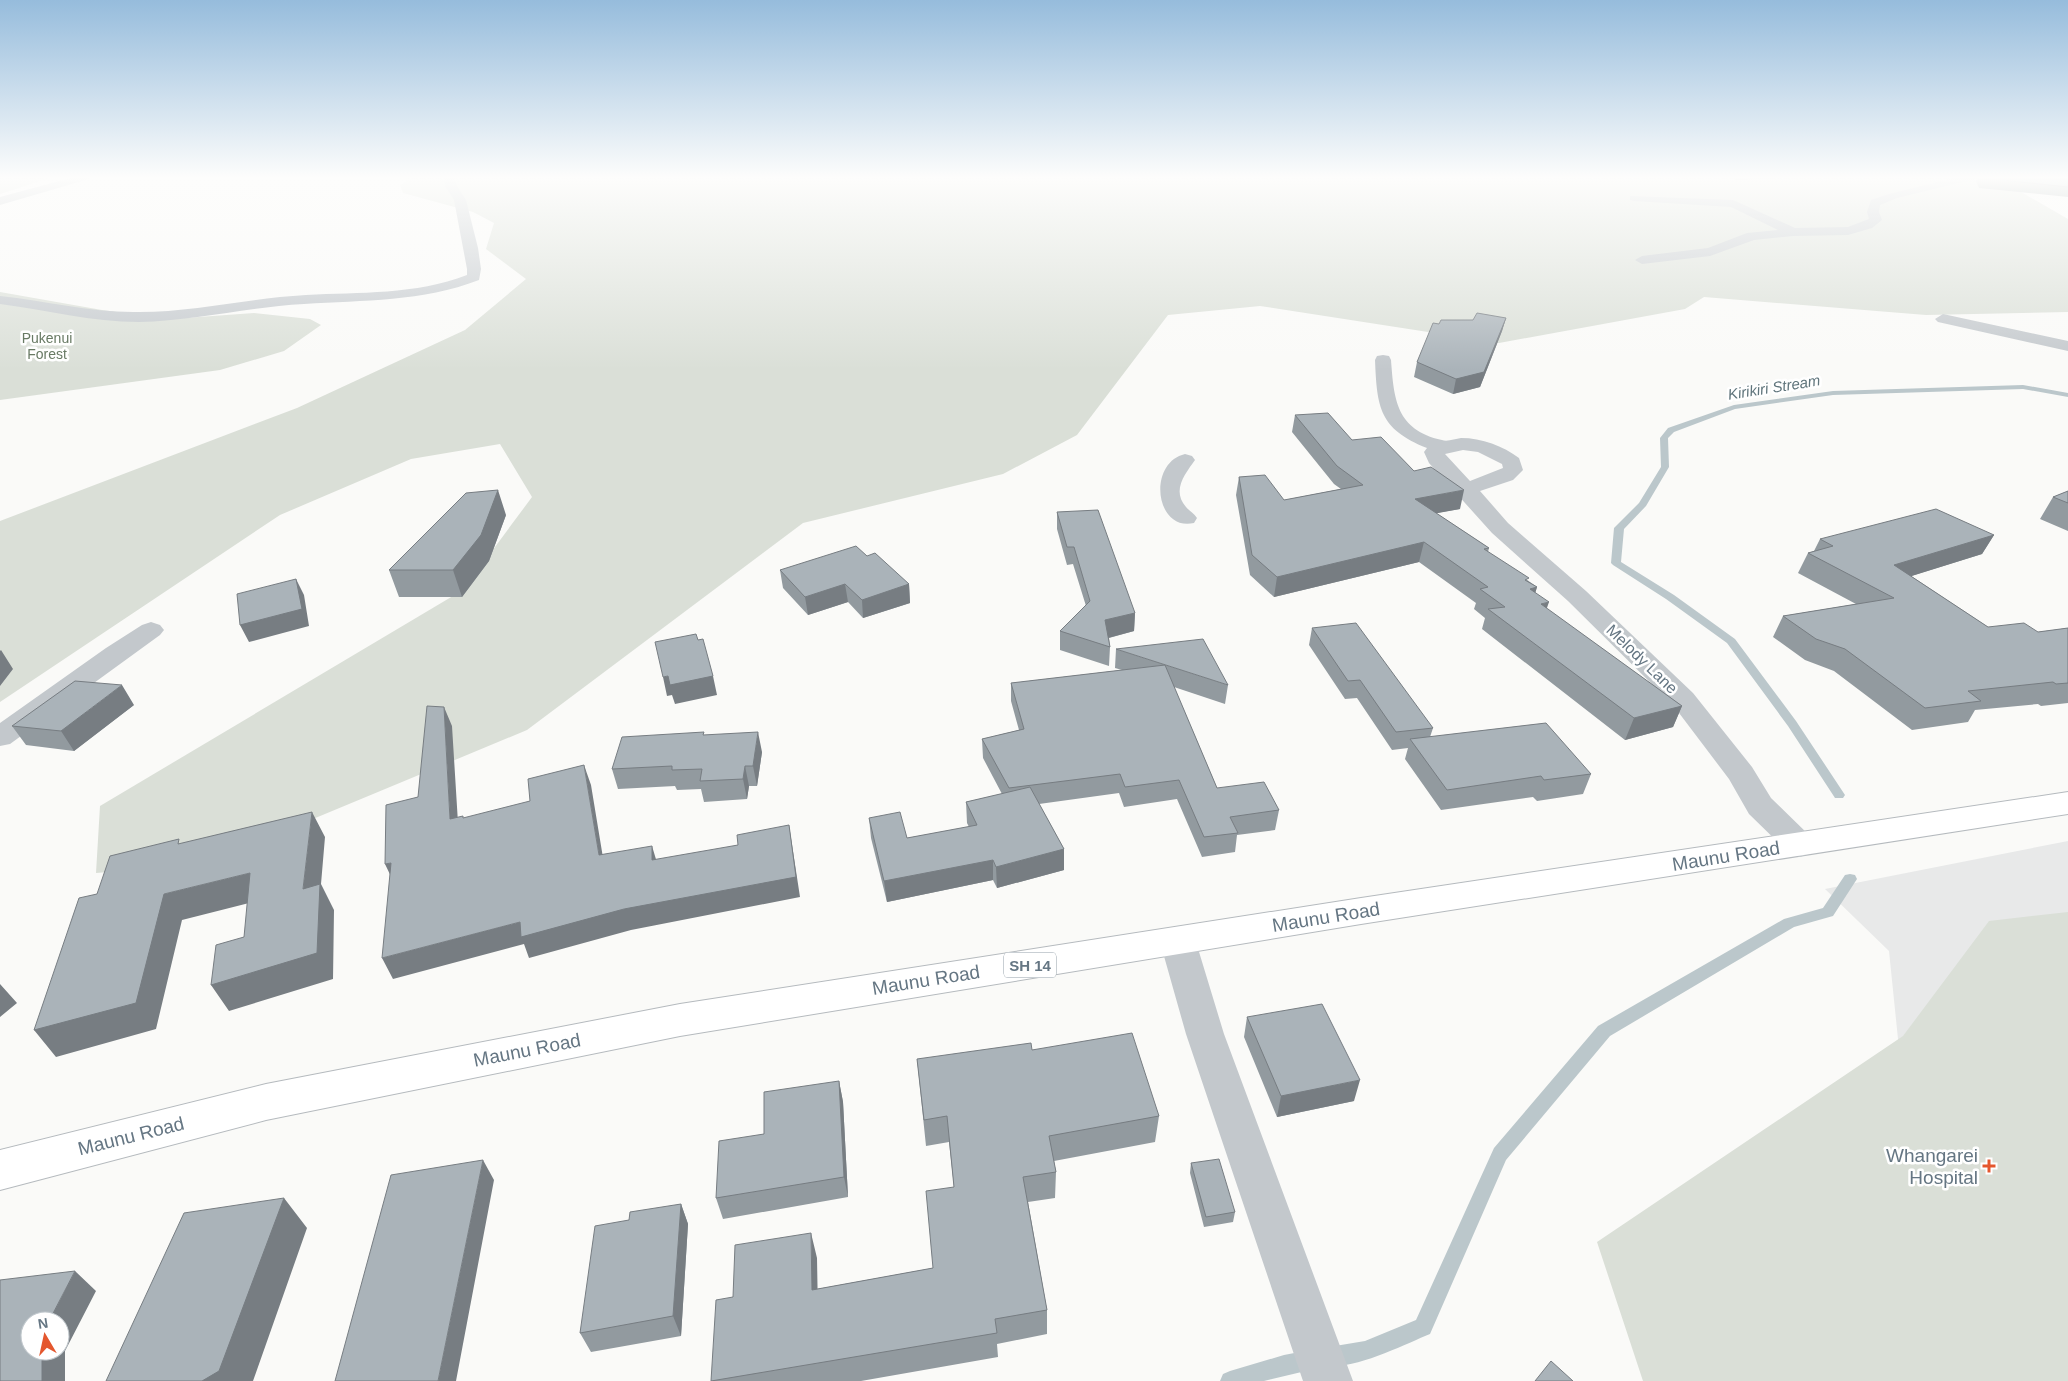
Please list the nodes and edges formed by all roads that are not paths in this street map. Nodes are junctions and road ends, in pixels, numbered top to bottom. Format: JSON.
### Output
{"nodes":[{"id":1,"x":470,"y":241,"type":"edge"},
{"id":2,"x":1738,"y":241,"type":"edge"},
{"id":3,"x":1642,"y":260,"type":"dead end"},
{"id":4,"x":0,"y":300,"type":"edge"},
{"id":5,"x":1943,"y":320,"type":"dead end"},
{"id":6,"x":2068,"y":346,"type":"edge"},
{"id":7,"x":1383,"y":360,"type":"dead end"},
{"id":8,"x":1441,"y":447,"type":"junction"},
{"id":9,"x":1184,"y":460,"type":"dead end"},
{"id":10,"x":1466,"y":489,"type":"junction"},
{"id":11,"x":1186,"y":518,"type":"dead end"},
{"id":12,"x":151,"y":630,"type":"dead end"},
{"id":13,"x":0,"y":737,"type":"edge"},
{"id":14,"x":2068,"y":803,"type":"edge"},
{"id":15,"x":1800,"y":845,"type":"junction"},
{"id":16,"x":1178,"y":942,"type":"junction"},
{"id":17,"x":0,"y":1170,"type":"edge"},
{"id":18,"x":1321,"y":1361,"type":"edge"}],
"edges":[{"from":1,"to":4,"type":"street"},
{"from":2,"to":3,"type":"street"},
{"from":5,"to":6,"type":"street"},
{"from":7,"to":8,"type":"street"},
{"from":8,"to":10,"type":"street","name":"Melody Lane"},
{"from":8,"to":10,"type":"street"},
{"from":9,"to":11,"type":"street"},
{"from":10,"to":15,"type":"street","name":"Melody Lane"},
{"from":12,"to":13,"type":"street"},
{"from":14,"to":15,"type":"main road","name":"Maunu Road","number":"SH 14"},
{"from":15,"to":16,"type":"main road","name":"Maunu Road","number":"SH 14"},
{"from":16,"to":17,"type":"main road","name":"Maunu Road","number":"SH 14"},
{"from":16,"to":18,"type":"street"}]}
